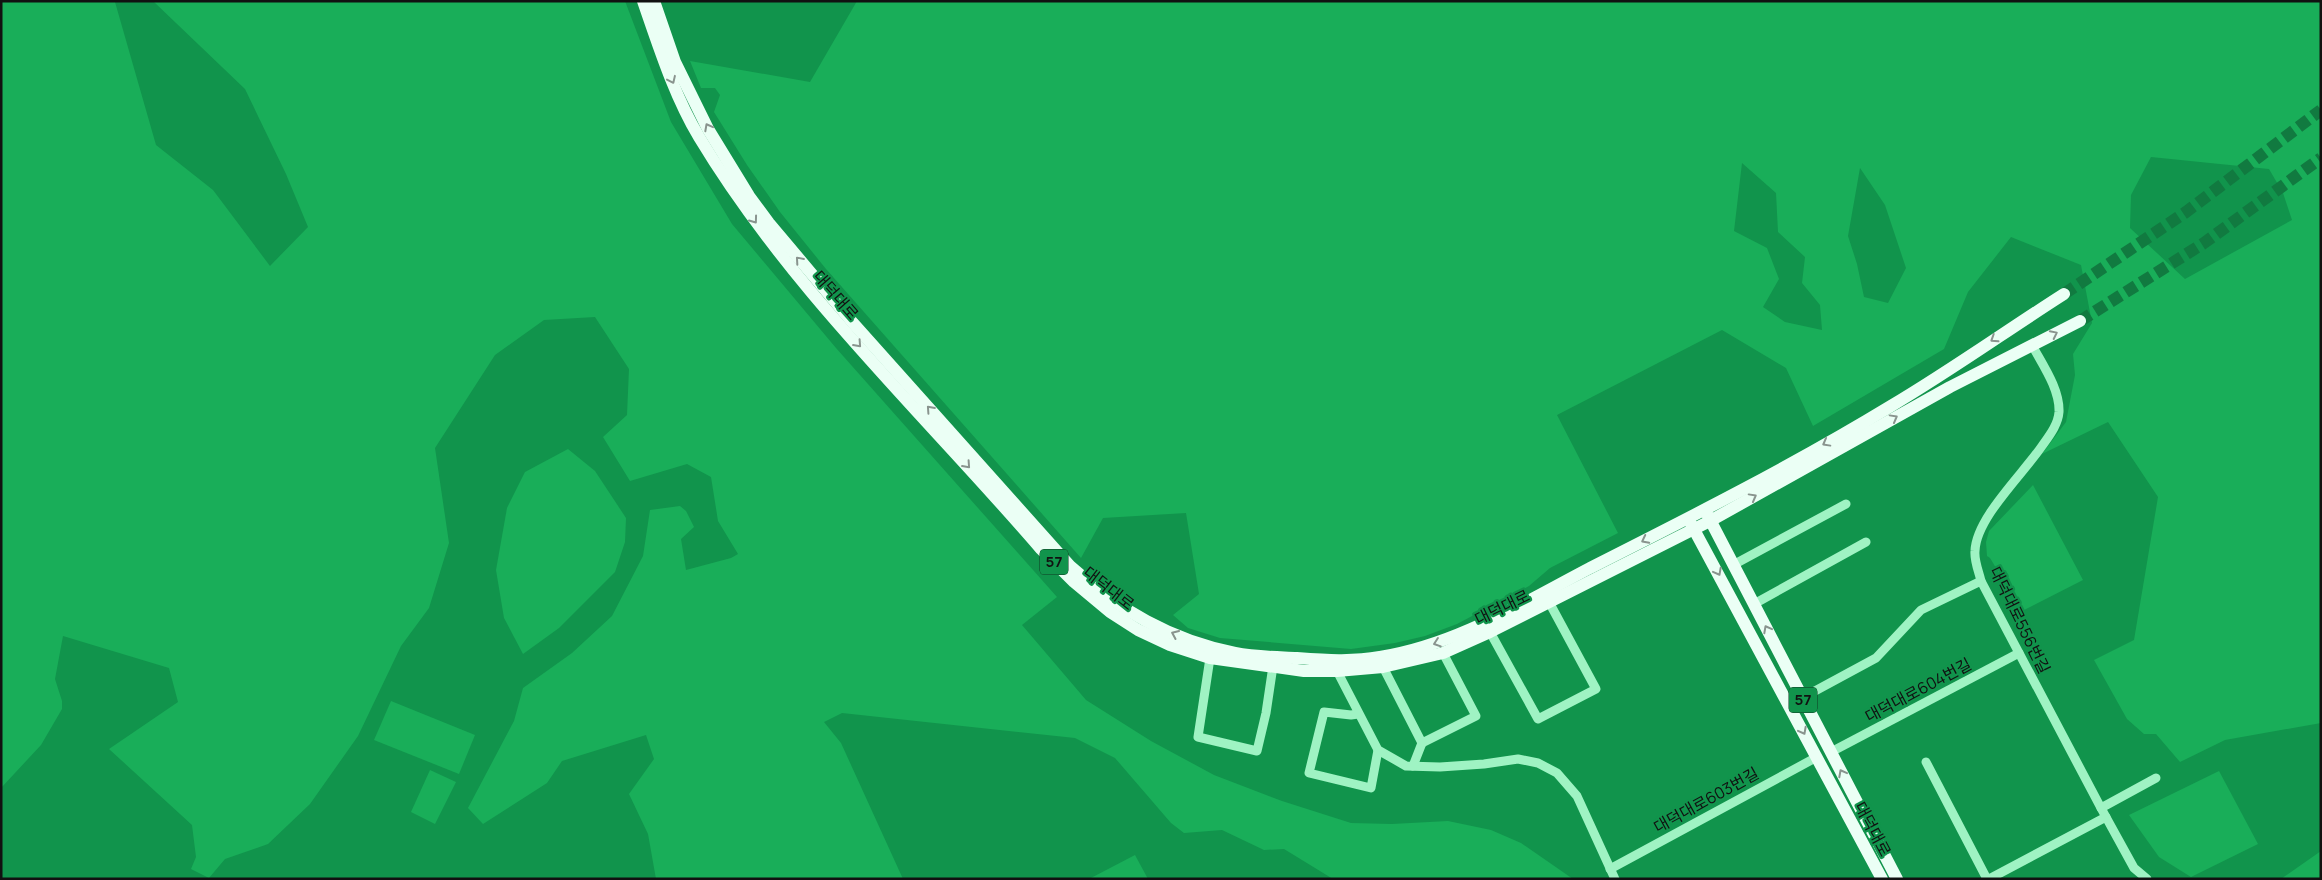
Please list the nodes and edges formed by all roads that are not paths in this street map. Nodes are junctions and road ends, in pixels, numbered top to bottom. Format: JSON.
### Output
{"nodes":[{"id":1,"x":643,"y":1,"type":"edge"},
{"id":2,"x":654,"y":1,"type":"edge"},
{"id":3,"x":2064,"y":294,"type":"tunnel mouth"},
{"id":4,"x":2080,"y":321,"type":"tunnel mouth"},
{"id":5,"x":2032,"y":345,"type":"junction"},
{"id":6,"x":1846,"y":504,"type":"dead end"},
{"id":7,"x":1707,"y":516,"type":"junction"},
{"id":8,"x":1692,"y":524,"type":"junction"},
{"id":9,"x":1866,"y":542,"type":"dead end"},
{"id":10,"x":1733,"y":565,"type":"junction"},
{"id":11,"x":1981,"y":581,"type":"junction"},
{"id":12,"x":1549,"y":602,"type":"junction"},
{"id":13,"x":1754,"y":604,"type":"junction"},
{"id":14,"x":1490,"y":632,"type":"junction"},
{"id":15,"x":2019,"y":653,"type":"junction"},
{"id":16,"x":1442,"y":654,"type":"junction"},
{"id":17,"x":1210,"y":658,"type":"junction"},
{"id":18,"x":1273,"y":666,"type":"junction"},
{"id":19,"x":1382,"y":667,"type":"junction"},
{"id":20,"x":1337,"y":671,"type":"junction"},
{"id":21,"x":1802,"y":698,"type":"junction"},
{"id":22,"x":1358,"y":714,"type":"junction"},
{"id":23,"x":1422,"y":743,"type":"junction"},
{"id":24,"x":1378,"y":750,"type":"junction"},
{"id":25,"x":1831,"y":752,"type":"junction"},
{"id":26,"x":1816,"y":757,"type":"junction"},
{"id":27,"x":1926,"y":762,"type":"dead end"},
{"id":28,"x":1413,"y":766,"type":"junction"},
{"id":29,"x":2156,"y":778,"type":"dead end"},
{"id":30,"x":2101,"y":808,"type":"junction"},
{"id":31,"x":2106,"y":817,"type":"junction"},
{"id":32,"x":1610,"y":869,"type":"junction"},
{"id":33,"x":1615,"y":879,"type":"edge"},
{"id":34,"x":1882,"y":879,"type":"edge"},
{"id":35,"x":1897,"y":879,"type":"edge"},
{"id":36,"x":1988,"y":879,"type":"edge"},
{"id":37,"x":2147,"y":879,"type":"edge"}],
"edges":[{"from":1,"to":17,"type":"main road","name":"대덕대로","number":"57","one_way":true},
{"from":8,"to":2,"type":"main road","name":"대덕대로","number":"57","one_way":true},
{"from":3,"to":7,"type":"main road","one_way":true},
{"from":5,"to":4,"type":"main road","one_way":true},
{"from":7,"to":5,"type":"main road","one_way":true},
{"from":5,"to":11,"type":"street","name":"대덕대로556번길"},
{"from":6,"to":10,"type":"street"},
{"from":7,"to":8,"type":"main road","name":"대덕대로","number":"57"},
{"from":7,"to":10,"type":"main road","name":"대덕대로","number":"57"},
{"from":8,"to":12,"type":"main road","name":"대덕대로","number":"57"},
{"from":8,"to":26,"type":"main road","name":"대덕대로","number":"57","one_way":true},
{"from":9,"to":13,"type":"street"},
{"from":10,"to":13,"type":"main road","name":"대덕대로","number":"57"},
{"from":11,"to":15,"type":"street","name":"대덕대로556번길"},
{"from":11,"to":21,"type":"street"},
{"from":12,"to":14,"type":"main road","name":"대덕대로","number":"57"},
{"from":12,"to":14,"type":"street"},
{"from":21,"to":13,"type":"main road","name":"대덕대로","number":"57","one_way":true},
{"from":14,"to":16,"type":"main road","name":"대덕대로","number":"57"},
{"from":15,"to":25,"type":"street","name":"대덕대로604번길"},
{"from":15,"to":30,"type":"street","name":"대덕대로556번길"},
{"from":16,"to":19,"type":"main road","name":"대덕대로","number":"57"},
{"from":16,"to":23,"type":"street"},
{"from":17,"to":18,"type":"main road","name":"대덕대로","number":"57"},
{"from":17,"to":18,"type":"street"},
{"from":18,"to":20,"type":"main road","name":"대덕대로","number":"57"},
{"from":19,"to":20,"type":"main road","name":"대덕대로","number":"57"},
{"from":19,"to":23,"type":"street"},
{"from":20,"to":22,"type":"street"},
{"from":21,"to":25,"type":"main road","name":"대덕대로","number":"57"},
{"from":22,"to":24,"type":"street"},
{"from":22,"to":24,"type":"street"},
{"from":23,"to":28,"type":"street"},
{"from":24,"to":28,"type":"street"},
{"from":35,"to":25,"type":"main road","name":"대덕대로","number":"57","one_way":true},
{"from":26,"to":32,"type":"street","name":"대덕대로603번길"},
{"from":26,"to":34,"type":"main road","name":"대덕대로","number":"57"},
{"from":27,"to":36,"type":"street"},
{"from":28,"to":32,"type":"street"},
{"from":29,"to":30,"type":"street"},
{"from":30,"to":31,"type":"street","name":"대덕대로556번길"},
{"from":31,"to":36,"type":"street"},
{"from":31,"to":37,"type":"street","name":"대덕대로556번길"},
{"from":32,"to":33,"type":"street"}]}
